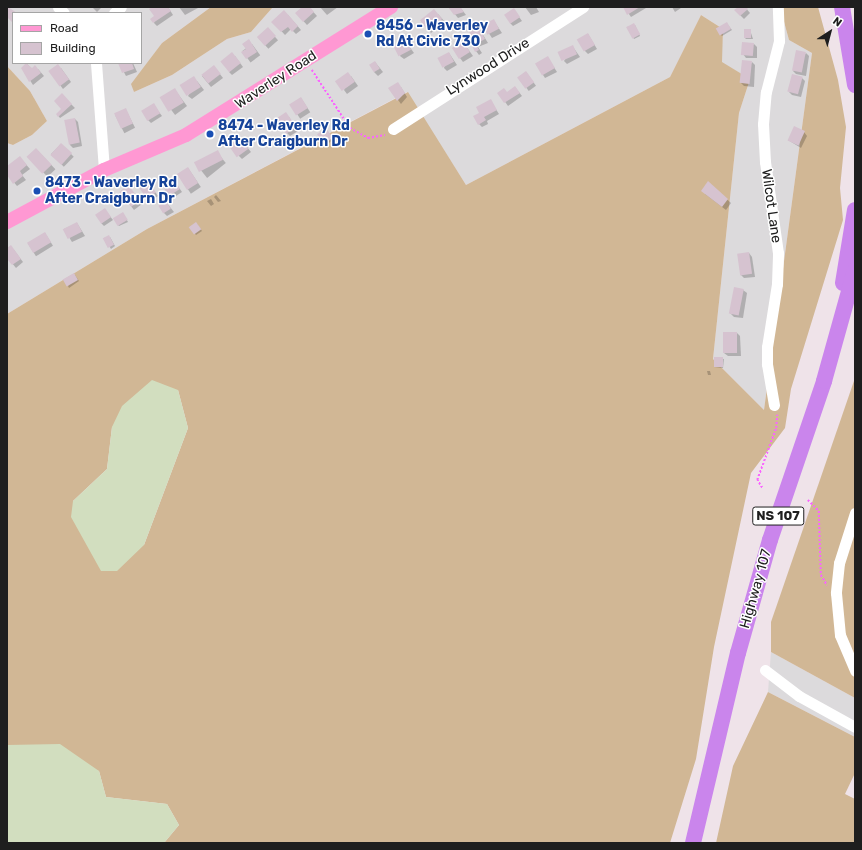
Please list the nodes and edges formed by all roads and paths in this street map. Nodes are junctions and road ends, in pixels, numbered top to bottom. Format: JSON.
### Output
{"nodes":[{"id":1,"x":391,"y":7,"type":"edge"},
{"id":2,"x":583,"y":7,"type":"edge"},
{"id":3,"x":778,"y":7,"type":"edge"},
{"id":4,"x":842,"y":7,"type":"edge"},
{"id":5,"x":306,"y":61,"type":"junction"},
{"id":6,"x":96,"y":64,"type":"edge"},
{"id":7,"x":855,"y":85,"type":"edge"},
{"id":8,"x":393,"y":129,"type":"joint"},
{"id":9,"x":104,"y":170,"type":"junction"},
{"id":10,"x":855,"y":210,"type":"edge"},
{"id":11,"x":7,"y":222,"type":"edge"},
{"id":12,"x":855,"y":270,"type":"edge"},
{"id":13,"x":855,"y":298,"type":"edge"},
{"id":14,"x":824,"y":381,"type":"junction"},
{"id":15,"x":774,"y":405,"type":"joint"},
{"id":16,"x":762,"y":488,"type":"dead end"},
{"id":17,"x":808,"y":500,"type":"dead end"},
{"id":18,"x":855,"y":513,"type":"edge"},
{"id":19,"x":827,"y":586,"type":"dead end"},
{"id":20,"x":765,"y":670,"type":"dead end"},
{"id":21,"x":855,"y":671,"type":"edge"},
{"id":22,"x":855,"y":728,"type":"edge"},
{"id":23,"x":693,"y":843,"type":"edge"}],
"edges":[{"from":1,"to":5,"type":"main road","name":"Waverley Road"},
{"from":2,"to":8,"type":"street","name":"Lynwood Drive"},
{"from":3,"to":15,"type":"street","name":"Wilcot Lane"},
{"from":4,"to":7,"type":"highway"},
{"from":5,"to":8,"type":"path"},
{"from":5,"to":9,"type":"main road","name":"Waverley Road"},
{"from":6,"to":9,"type":"street"},
{"from":9,"to":11,"type":"main road","name":"Waverley Road"},
{"from":10,"to":14,"type":"highway"},
{"from":12,"to":14,"type":"highway","name":"Highway 107","number":"NS 107"},
{"from":13,"to":14,"type":"highway"},
{"from":14,"to":23,"type":"highway","name":"Highway 107","number":"NS 107"},
{"from":15,"to":16,"type":"path"},
{"from":17,"to":19,"type":"path"},
{"from":18,"to":21,"type":"street"},
{"from":20,"to":22,"type":"street"}]}
